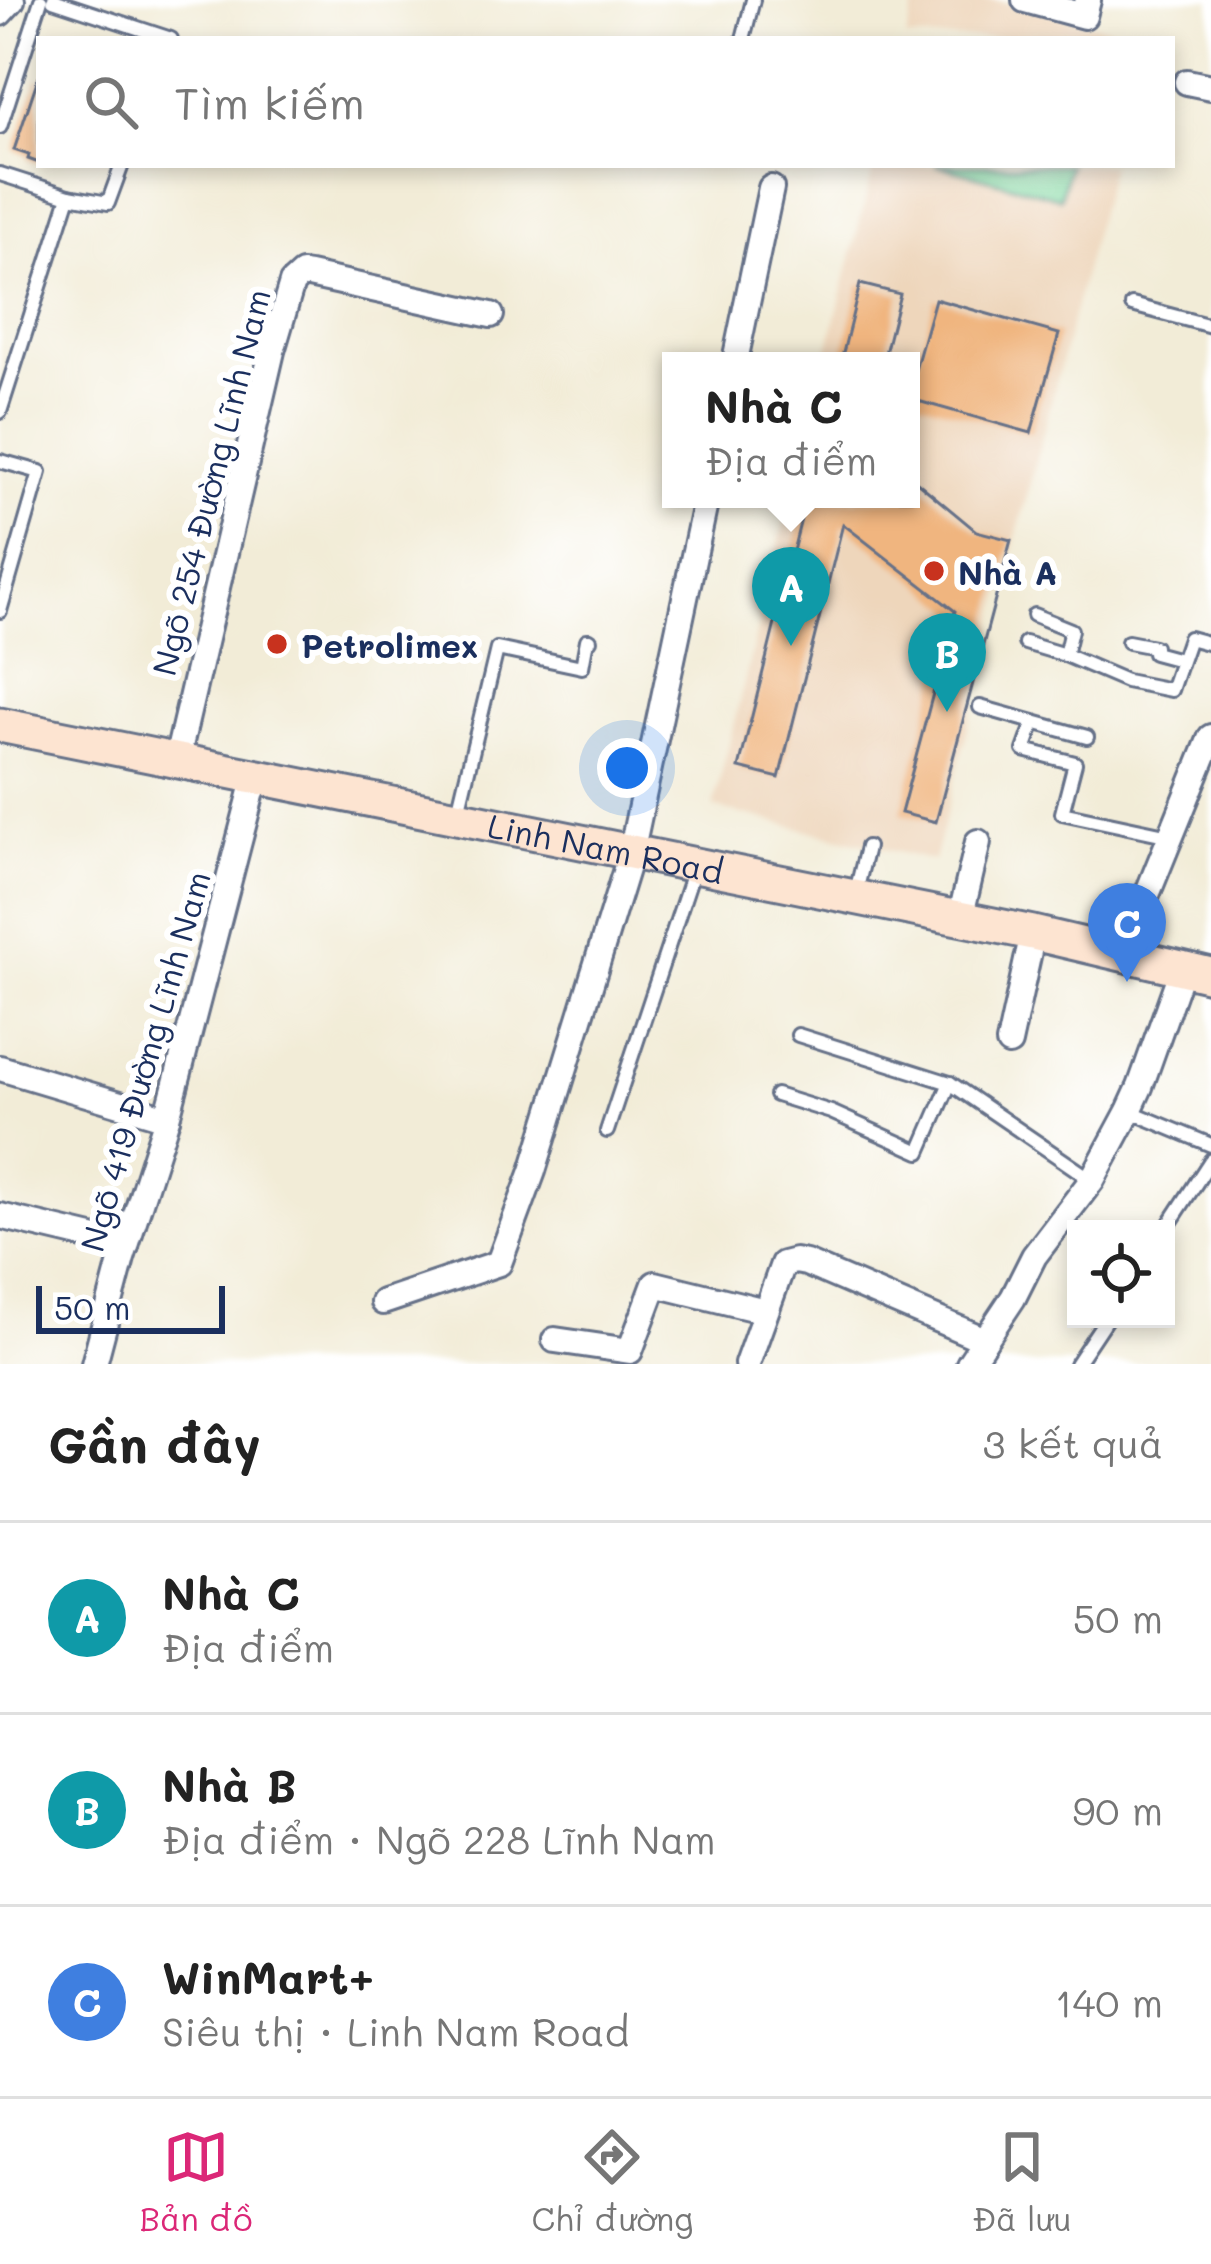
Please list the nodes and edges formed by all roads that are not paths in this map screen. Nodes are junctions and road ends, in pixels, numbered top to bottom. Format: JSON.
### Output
{"nodes":[{"id":1,"x":12,"y":0,"type":"edge"},
{"id":2,"x":41,"y":0,"type":"edge"},
{"id":3,"x":52,"y":0,"type":"edge"},
{"id":4,"x":753,"y":0,"type":"edge"},
{"id":5,"x":1025,"y":0,"type":"edge"},
{"id":6,"x":1088,"y":0,"type":"edge"},
{"id":7,"x":0,"y":13,"type":"edge"},
{"id":8,"x":162,"y":36,"type":"edge"},
{"id":9,"x":744,"y":36,"type":"edge"},
{"id":10,"x":0,"y":127,"type":"edge"},
{"id":11,"x":121,"y":168,"type":"edge"},
{"id":12,"x":0,"y":174,"type":"edge"},
{"id":13,"x":771,"y":188,"type":"dead end"},
{"id":14,"x":69,"y":196,"type":"junction"},
{"id":15,"x":1132,"y":305,"type":"dead end"},
{"id":16,"x":491,"y":315,"type":"dead end"},
{"id":17,"x":1211,"y":326,"type":"edge"},
{"id":18,"x":737,"y":352,"type":"edge"},
{"id":19,"x":0,"y":412,"type":"edge"},
{"id":20,"x":0,"y":461,"type":"edge"},
{"id":21,"x":704,"y":508,"type":"edge"},
{"id":22,"x":0,"y":611,"type":"edge"},
{"id":23,"x":1034,"y":615,"type":"dead end"},
{"id":24,"x":590,"y":640,"type":"dead end"},
{"id":25,"x":1128,"y":642,"type":"dead end"},
{"id":26,"x":1025,"y":643,"type":"dead end"},
{"id":27,"x":1211,"y":644,"type":"edge"},
{"id":28,"x":1064,"y":655,"type":"junction"},
{"id":29,"x":1180,"y":660,"type":"junction"},
{"id":30,"x":980,"y":707,"type":"dead end"},
{"id":31,"x":1034,"y":722,"type":"junction"},
{"id":32,"x":0,"y":725,"type":"edge"},
{"id":33,"x":1087,"y":737,"type":"dead end"},
{"id":34,"x":1211,"y":737,"type":"edge"},
{"id":35,"x":178,"y":759,"type":"junction"},
{"id":36,"x":256,"y":776,"type":"junction"},
{"id":37,"x":457,"y":817,"type":"junction"},
{"id":38,"x":1171,"y":836,"type":"junction"},
{"id":39,"x":978,"y":842,"type":"dead end"},
{"id":40,"x":867,"y":847,"type":"dead end"},
{"id":41,"x":632,"y":853,"type":"junction"},
{"id":42,"x":695,"y":865,"type":"junction"},
{"id":43,"x":855,"y":897,"type":"junction"},
{"id":44,"x":960,"y":919,"type":"junction"},
{"id":45,"x":1033,"y":933,"type":"junction"},
{"id":46,"x":1123,"y":954,"type":"junction"},
{"id":47,"x":1197,"y":972,"type":"edge"},
{"id":48,"x":798,"y":1035,"type":"dead end"},
{"id":49,"x":1009,"y":1042,"type":"dead end"},
{"id":50,"x":0,"y":1069,"type":"edge"},
{"id":51,"x":950,"y":1083,"type":"junction"},
{"id":52,"x":776,"y":1095,"type":"dead end"},
{"id":53,"x":1129,"y":1111,"type":"junction"},
{"id":54,"x":166,"y":1118,"type":"junction"},
{"id":55,"x":607,"y":1131,"type":"dead end"},
{"id":56,"x":1211,"y":1145,"type":"edge"},
{"id":57,"x":1211,"y":1160,"type":"edge"},
{"id":58,"x":1092,"y":1180,"type":"junction"},
{"id":59,"x":0,"y":1216,"type":"edge"},
{"id":60,"x":1172,"y":1220,"type":"edge"},
{"id":61,"x":126,"y":1246,"type":"junction"},
{"id":62,"x":383,"y":1302,"type":"dead end"},
{"id":63,"x":765,"y":1311,"type":"junction"},
{"id":64,"x":1100,"y":1328,"type":"edge"},
{"id":65,"x":555,"y":1340,"type":"dead end"},
{"id":66,"x":985,"y":1340,"type":"junction"},
{"id":67,"x":94,"y":1364,"type":"edge"},
{"id":68,"x":747,"y":1364,"type":"edge"},
{"id":69,"x":969,"y":1364,"type":"edge"},
{"id":70,"x":1076,"y":1364,"type":"edge"}],
"edges":[{"from":1,"to":7,"type":"street"},
{"from":2,"to":10,"type":"lane"},
{"from":3,"to":8,"type":"lane"},
{"from":4,"to":9,"type":"lane"},
{"from":5,"to":6,"type":"street"},
{"from":11,"to":14,"type":"lane"},
{"from":12,"to":14,"type":"lane"},
{"from":13,"to":18,"type":"street"},
{"from":14,"to":19,"type":"lane"},
{"from":15,"to":17,"type":"lane"},
{"from":16,"to":35,"type":"street","name":"Ngõ 254 Đường Lĩnh Nam"},
{"from":20,"to":22,"type":"lane"},
{"from":21,"to":41,"type":"street"},
{"from":23,"to":28,"type":"lane"},
{"from":24,"to":37,"type":"lane"},
{"from":25,"to":29,"type":"lane"},
{"from":26,"to":28,"type":"lane"},
{"from":27,"to":29,"type":"lane"},
{"from":28,"to":29,"type":"lane"},
{"from":30,"to":31,"type":"lane"},
{"from":31,"to":33,"type":"lane"},
{"from":31,"to":38,"type":"lane"},
{"from":32,"to":35,"type":"main road","name":"Linh Nam Road"},
{"from":34,"to":38,"type":"street"},
{"from":35,"to":36,"type":"main road","name":"Linh Nam Road"},
{"from":36,"to":37,"type":"main road","name":"Linh Nam Road"},
{"from":36,"to":54,"type":"street","name":"Ngõ 419 Đường Lĩnh Nam"},
{"from":37,"to":41,"type":"main road","name":"Linh Nam Road"},
{"from":38,"to":46,"type":"street"},
{"from":39,"to":44,"type":"street"},
{"from":40,"to":43,"type":"lane"},
{"from":41,"to":42,"type":"main road","name":"Linh Nam Road"},
{"from":41,"to":62,"type":"street"},
{"from":42,"to":43,"type":"main road","name":"Linh Nam Road"},
{"from":42,"to":55,"type":"lane"},
{"from":43,"to":44,"type":"main road","name":"Linh Nam Road"},
{"from":44,"to":45,"type":"main road","name":"Linh Nam Road"},
{"from":45,"to":46,"type":"main road","name":"Linh Nam Road"},
{"from":45,"to":49,"type":"street"},
{"from":46,"to":47,"type":"main road","name":"Linh Nam Road"},
{"from":47,"to":53,"type":"street"},
{"from":48,"to":51,"type":"lane"},
{"from":50,"to":54,"type":"street"},
{"from":51,"to":52,"type":"lane"},
{"from":51,"to":58,"type":"lane"},
{"from":53,"to":56,"type":"lane"},
{"from":53,"to":58,"type":"street"},
{"from":54,"to":61,"type":"street","name":"Ngõ 419 Đường Lĩnh Nam"},
{"from":57,"to":60,"type":"lane"},
{"from":58,"to":66,"type":"street"},
{"from":59,"to":61,"type":"street"},
{"from":61,"to":67,"type":"street","name":"Ngõ 419 Đường Lĩnh Nam"},
{"from":63,"to":65,"type":"street"},
{"from":63,"to":66,"type":"street"},
{"from":63,"to":68,"type":"street"},
{"from":64,"to":70,"type":"lane"},
{"from":66,"to":69,"type":"street"}]}
